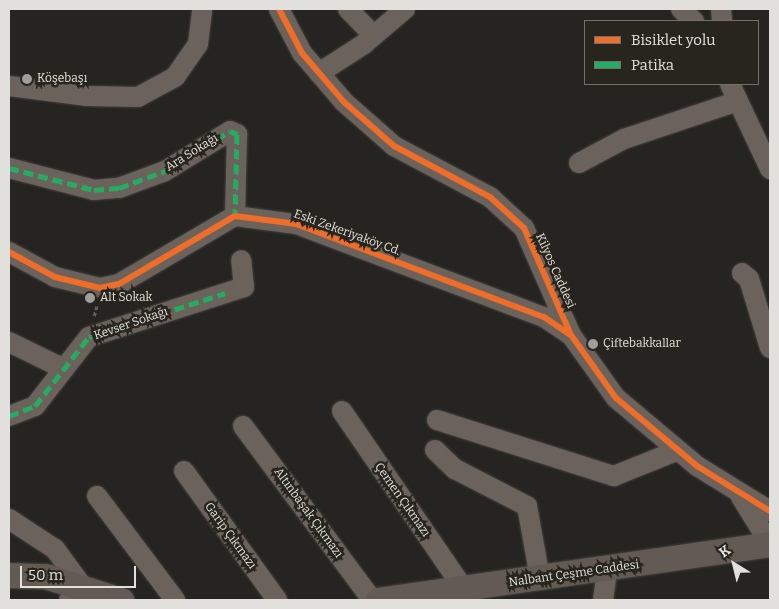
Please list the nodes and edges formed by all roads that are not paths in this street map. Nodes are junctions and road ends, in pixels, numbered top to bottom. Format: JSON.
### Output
{"nodes":[{"id":1,"x":202,"y":9,"type":"edge"},
{"id":2,"x":279,"y":9,"type":"edge"},
{"id":3,"x":348,"y":9,"type":"edge"},
{"id":4,"x":405,"y":9,"type":"edge"},
{"id":5,"x":680,"y":9,"type":"edge"},
{"id":6,"x":693,"y":20,"type":"edge"},
{"id":7,"x":374,"y":36,"type":"junction"},
{"id":8,"x":319,"y":73,"type":"junction"},
{"id":9,"x":9,"y":86,"type":"edge"},
{"id":10,"x":734,"y":92,"type":"edge"},
{"id":11,"x":766,"y":148,"type":"edge"},
{"id":12,"x":579,"y":164,"type":"dead end"},
{"id":13,"x":9,"y":168,"type":"edge"},
{"id":14,"x":770,"y":169,"type":"edge"},
{"id":15,"x":235,"y":216,"type":"junction"},
{"id":16,"x":11,"y":257,"type":"edge"},
{"id":17,"x":241,"y":260,"type":"dead end"},
{"id":18,"x":742,"y":273,"type":"dead end"},
{"id":19,"x":571,"y":335,"type":"junction"},
{"id":20,"x":768,"y":335,"type":"edge"},
{"id":21,"x":9,"y":342,"type":"edge"},
{"id":22,"x":64,"y":369,"type":"junction"},
{"id":23,"x":342,"y":412,"type":"dead end"},
{"id":24,"x":9,"y":416,"type":"edge"},
{"id":25,"x":437,"y":420,"type":"dead end"},
{"id":26,"x":243,"y":426,"type":"dead end"},
{"id":27,"x":435,"y":450,"type":"dead end"},
{"id":28,"x":676,"y":451,"type":"junction"},
{"id":29,"x":184,"y":472,"type":"dead end"},
{"id":30,"x":739,"y":494,"type":"junction"},
{"id":31,"x":97,"y":496,"type":"dead end"},
{"id":32,"x":770,"y":511,"type":"edge"},
{"id":33,"x":9,"y":520,"type":"edge"},
{"id":34,"x":770,"y":545,"type":"edge"},
{"id":35,"x":55,"y":549,"type":"junction"},
{"id":36,"x":607,"y":570,"type":"junction"},
{"id":37,"x":9,"y":575,"type":"edge"},
{"id":38,"x":46,"y":576,"type":"junction"},
{"id":39,"x":540,"y":578,"type":"junction"},
{"id":40,"x":463,"y":588,"type":"junction"},
{"id":41,"x":82,"y":597,"type":"edge"},
{"id":42,"x":121,"y":600,"type":"edge"},
{"id":43,"x":175,"y":600,"type":"edge"},
{"id":44,"x":276,"y":600,"type":"edge"},
{"id":45,"x":372,"y":600,"type":"edge"},
{"id":46,"x":378,"y":600,"type":"edge"},
{"id":47,"x":382,"y":600,"type":"edge"},
{"id":48,"x":603,"y":600,"type":"edge"}],
"edges":[{"from":1,"to":9,"type":"street"},
{"from":2,"to":8,"type":"street","name":"Kilyos Caddesi"},
{"from":3,"to":7,"type":"street"},
{"from":4,"to":7,"type":"street"},
{"from":5,"to":6,"type":"street"},
{"from":7,"to":8,"type":"street"},
{"from":8,"to":19,"type":"street","name":"Kilyos Caddesi"},
{"from":10,"to":11,"type":"street"},
{"from":10,"to":12,"type":"street"},
{"from":11,"to":14,"type":"street"},
{"from":13,"to":15,"type":"street","name":"Ara Sokağı"},
{"from":15,"to":16,"type":"street"},
{"from":15,"to":19,"type":"street","name":"Eski Zekeriyaköy Cd."},
{"from":17,"to":22,"type":"street","name":"Kevser Sokağı"},
{"from":18,"to":20,"type":"street"},
{"from":19,"to":28,"type":"street","name":"Kilyos Caddesi"},
{"from":21,"to":22,"type":"street"},
{"from":22,"to":24,"type":"street","name":"Kevser Sokağı"},
{"from":23,"to":40,"type":"street","name":"Çemen Çıkmazı"},
{"from":25,"to":28,"type":"street"},
{"from":26,"to":45,"type":"street","name":"Altınbaşak Çıkmazı"},
{"from":27,"to":39,"type":"street"},
{"from":28,"to":30,"type":"street","name":"Kilyos Caddesi"},
{"from":29,"to":44,"type":"street","name":"Garip Çıkmazı"},
{"from":30,"to":32,"type":"street","name":"Kilyos Caddesi"},
{"from":30,"to":34,"type":"street"},
{"from":31,"to":43,"type":"street"},
{"from":33,"to":35,"type":"street"},
{"from":34,"to":36,"type":"main road","name":"Nalbant Çeşme Caddesi"},
{"from":35,"to":38,"type":"street"},
{"from":35,"to":41,"type":"street"},
{"from":36,"to":39,"type":"main road","name":"Nalbant Çeşme Caddesi"},
{"from":36,"to":48,"type":"street"},
{"from":37,"to":38,"type":"main road"},
{"from":38,"to":41,"type":"main road"},
{"from":39,"to":40,"type":"main road","name":"Nalbant Çeşme Caddesi"},
{"from":40,"to":47,"type":"main road","name":"Nalbant Çeşme Caddesi"},
{"from":41,"to":42,"type":"main road"},
{"from":46,"to":47,"type":"main road","name":"Nalbant Çeşme Caddesi"}]}
